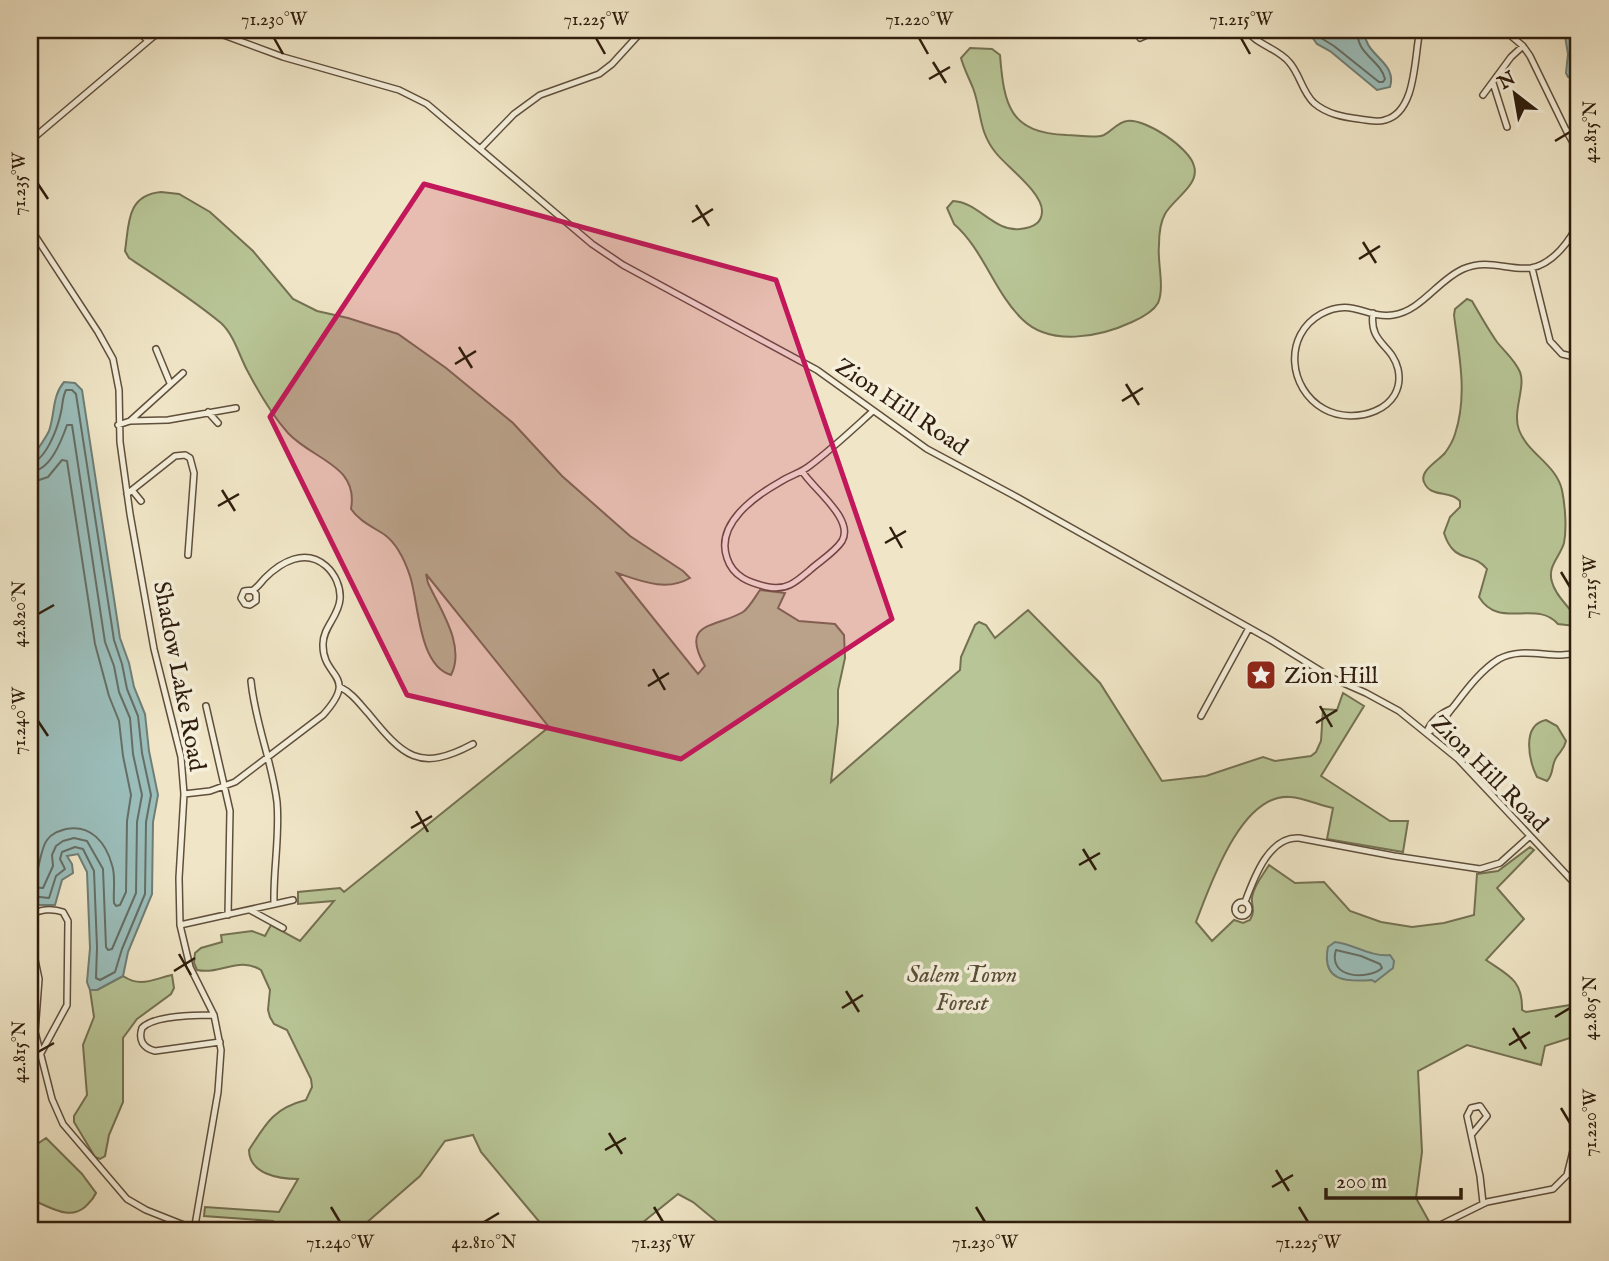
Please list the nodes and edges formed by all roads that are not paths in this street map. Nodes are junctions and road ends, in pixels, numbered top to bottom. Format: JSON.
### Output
{"nodes":[{"id":1,"x":138,"y":30,"type":"edge"},
{"id":2,"x":167,"y":30,"type":"edge"},
{"id":3,"x":210,"y":30,"type":"edge"},
{"id":4,"x":643,"y":30,"type":"edge"},
{"id":5,"x":1158,"y":30,"type":"edge"},
{"id":6,"x":1246,"y":30,"type":"edge"},
{"id":7,"x":1420,"y":30,"type":"edge"},
{"id":8,"x":1504,"y":30,"type":"edge"},
{"id":9,"x":1140,"y":38,"type":"dead end"},
{"id":10,"x":148,"y":41,"type":"junction"},
{"id":11,"x":1523,"y":46,"type":"junction"},
{"id":12,"x":1493,"y":83,"type":"junction"},
{"id":13,"x":1483,"y":95,"type":"dead end"},
{"id":14,"x":1507,"y":127,"type":"dead end"},
{"id":15,"x":1579,"y":127,"type":"edge"},
{"id":16,"x":1567,"y":132,"type":"junction"},
{"id":17,"x":30,"y":141,"type":"edge"},
{"id":18,"x":481,"y":148,"type":"junction"},
{"id":19,"x":1579,"y":152,"type":"edge"},
{"id":20,"x":1579,"y":221,"type":"edge"},
{"id":21,"x":30,"y":228,"type":"edge"},
{"id":22,"x":36,"y":238,"type":"junction"},
{"id":23,"x":30,"y":246,"type":"edge"},
{"id":24,"x":1532,"y":268,"type":"junction"},
{"id":25,"x":1373,"y":313,"type":"junction"},
{"id":26,"x":156,"y":349,"type":"dead end"},
{"id":27,"x":1579,"y":358,"type":"edge"},
{"id":28,"x":183,"y":373,"type":"dead end"},
{"id":29,"x":170,"y":383,"type":"junction"},
{"id":30,"x":236,"y":408,"type":"dead end"},
{"id":31,"x":873,"y":411,"type":"junction"},
{"id":32,"x":208,"y":412,"type":"junction"},
{"id":33,"x":130,"y":421,"type":"junction"},
{"id":34,"x":218,"y":423,"type":"dead end"},
{"id":35,"x":118,"y":425,"type":"junction"},
{"id":36,"x":802,"y":471,"type":"junction"},
{"id":37,"x":130,"y":492,"type":"junction"},
{"id":38,"x":141,"y":501,"type":"dead end"},
{"id":39,"x":188,"y":555,"type":"dead end"},
{"id":40,"x":253,"y":591,"type":"dead end"},
{"id":41,"x":1249,"y":628,"type":"junction"},
{"id":42,"x":1579,"y":652,"type":"edge"},
{"id":43,"x":251,"y":681,"type":"dead end"},
{"id":44,"x":340,"y":687,"type":"junction"},
{"id":45,"x":206,"y":706,"type":"dead end"},
{"id":46,"x":1201,"y":716,"type":"dead end"},
{"id":47,"x":1427,"y":732,"type":"junction"},
{"id":48,"x":473,"y":744,"type":"dead end"},
{"id":49,"x":267,"y":757,"type":"junction"},
{"id":50,"x":225,"y":786,"type":"junction"},
{"id":51,"x":184,"y":794,"type":"junction"},
{"id":52,"x":1530,"y":836,"type":"junction"},
{"id":53,"x":1579,"y":888,"type":"edge"},
{"id":54,"x":293,"y":900,"type":"dead end"},
{"id":55,"x":1245,"y":902,"type":"dead end"},
{"id":56,"x":274,"y":904,"type":"junction"},
{"id":57,"x":250,"y":910,"type":"junction"},
{"id":58,"x":229,"y":915,"type":"junction"},
{"id":59,"x":30,"y":916,"type":"edge"},
{"id":60,"x":180,"y":925,"type":"junction"},
{"id":61,"x":283,"y":928,"type":"dead end"},
{"id":62,"x":30,"y":936,"type":"edge"},
{"id":63,"x":214,"y":1015,"type":"junction"},
{"id":64,"x":220,"y":1042,"type":"junction"},
{"id":65,"x":41,"y":1053,"type":"junction"},
{"id":66,"x":1579,"y":1127,"type":"edge"},
{"id":67,"x":1472,"y":1134,"type":"junction"},
{"id":68,"x":1483,"y":1203,"type":"junction"},
{"id":69,"x":194,"y":1230,"type":"edge"},
{"id":70,"x":1428,"y":1231,"type":"edge"}],
"edges":[{"from":1,"to":10,"type":"street"},
{"from":2,"to":10,"type":"street"},
{"from":3,"to":18,"type":"street","name":"Zion Hill Road"},
{"from":4,"to":18,"type":"street"},
{"from":5,"to":9,"type":"street"},
{"from":6,"to":7,"type":"street"},
{"from":8,"to":11,"type":"street"},
{"from":10,"to":17,"type":"street"},
{"from":11,"to":12,"type":"street"},
{"from":11,"to":16,"type":"street"},
{"from":12,"to":13,"type":"street"},
{"from":12,"to":14,"type":"street"},
{"from":15,"to":16,"type":"street"},
{"from":16,"to":19,"type":"street"},
{"from":18,"to":31,"type":"street","name":"Zion Hill Road"},
{"from":20,"to":24,"type":"street"},
{"from":21,"to":22,"type":"street","name":"Shadow Lake Road"},
{"from":22,"to":23,"type":"street"},
{"from":22,"to":35,"type":"street","name":"Shadow Lake Road"},
{"from":24,"to":25,"type":"street"},
{"from":24,"to":27,"type":"street"},
{"from":25,"to":25,"type":"street"},
{"from":26,"to":29,"type":"street"},
{"from":28,"to":29,"type":"street"},
{"from":29,"to":33,"type":"street"},
{"from":30,"to":32,"type":"street"},
{"from":31,"to":36,"type":"street"},
{"from":31,"to":41,"type":"street","name":"Zion Hill Road"},
{"from":32,"to":33,"type":"street"},
{"from":32,"to":34,"type":"street"},
{"from":33,"to":35,"type":"street"},
{"from":35,"to":37,"type":"street","name":"Shadow Lake Road"},
{"from":36,"to":36,"type":"street"},
{"from":37,"to":38,"type":"street"},
{"from":37,"to":39,"type":"street"},
{"from":37,"to":51,"type":"street","name":"Shadow Lake Road"},
{"from":40,"to":44,"type":"street"},
{"from":41,"to":46,"type":"street"},
{"from":41,"to":47,"type":"street","name":"Zion Hill Road"},
{"from":42,"to":47,"type":"street"},
{"from":43,"to":49,"type":"street"},
{"from":44,"to":48,"type":"street"},
{"from":44,"to":49,"type":"street"},
{"from":45,"to":50,"type":"street"},
{"from":47,"to":52,"type":"street","name":"Zion Hill Road"},
{"from":49,"to":50,"type":"street"},
{"from":49,"to":56,"type":"street"},
{"from":50,"to":51,"type":"street"},
{"from":50,"to":58,"type":"street"},
{"from":51,"to":60,"type":"street","name":"Shadow Lake Road"},
{"from":52,"to":53,"type":"street","name":"Zion Hill Road"},
{"from":52,"to":55,"type":"street"},
{"from":54,"to":56,"type":"street"},
{"from":56,"to":57,"type":"street"},
{"from":57,"to":58,"type":"street"},
{"from":57,"to":61,"type":"street"},
{"from":58,"to":60,"type":"street"},
{"from":59,"to":65,"type":"street"},
{"from":60,"to":63,"type":"street","name":"Shadow Lake Road"},
{"from":62,"to":65,"type":"street"},
{"from":63,"to":64,"type":"street","name":"Shadow Lake Road"},
{"from":63,"to":64,"type":"street"},
{"from":64,"to":69,"type":"street","name":"Shadow Lake Road"},
{"from":65,"to":69,"type":"street"},
{"from":66,"to":68,"type":"street"},
{"from":67,"to":67,"type":"street"},
{"from":67,"to":68,"type":"street"},
{"from":68,"to":70,"type":"street"}]}
